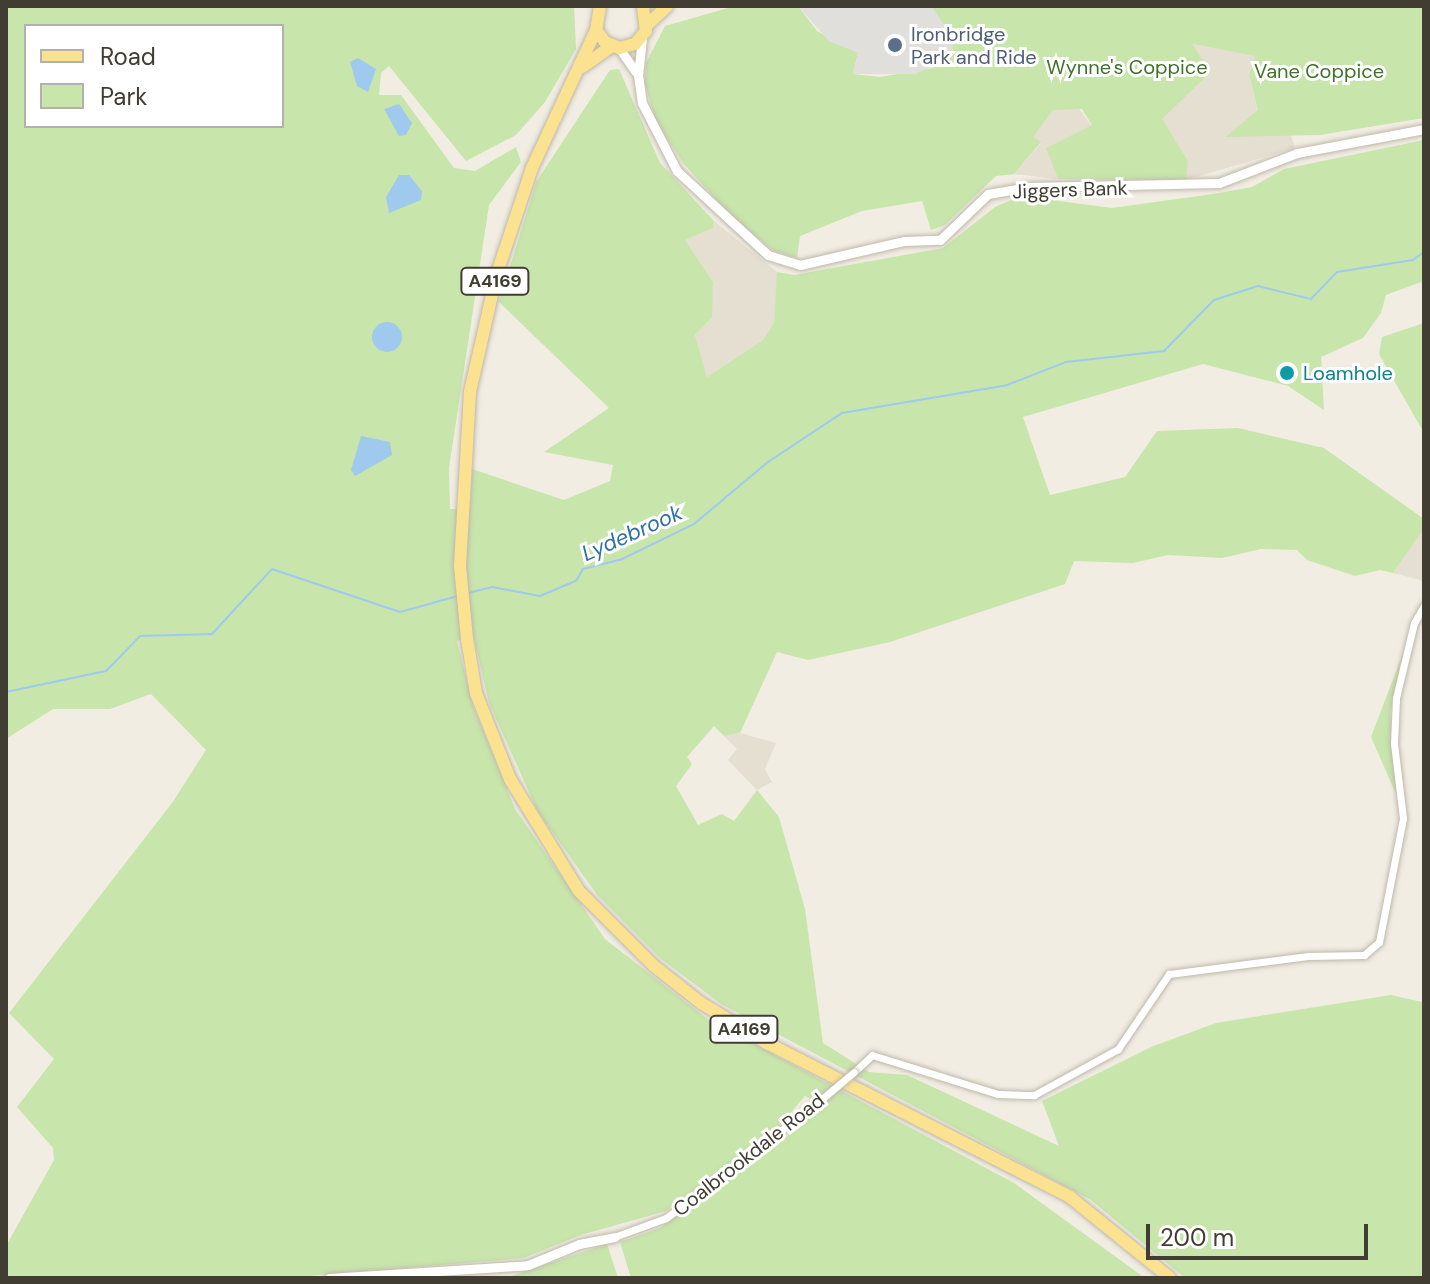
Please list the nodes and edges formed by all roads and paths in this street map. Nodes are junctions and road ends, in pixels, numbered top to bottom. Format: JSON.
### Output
{"nodes":[{"id":1,"x":589,"y":6,"type":"edge"},
{"id":2,"x":600,"y":6,"type":"edge"},
{"id":3,"x":643,"y":6,"type":"edge"},
{"id":4,"x":667,"y":6,"type":"edge"},
{"id":5,"x":648,"y":24,"type":"junction"},
{"id":6,"x":595,"y":26,"type":"junction"},
{"id":7,"x":642,"y":38,"type":"junction"},
{"id":8,"x":615,"y":47,"type":"junction"},
{"id":9,"x":580,"y":69,"type":"junction"},
{"id":10,"x":638,"y":75,"type":"junction"},
{"id":11,"x":1424,"y":129,"type":"edge"},
{"id":12,"x":1424,"y":606,"type":"edge"},
{"id":13,"x":614,"y":1237,"type":"joint"},
{"id":14,"x":329,"y":1278,"type":"edge"},
{"id":15,"x":1170,"y":1278,"type":"edge"}],
"edges":[{"from":1,"to":6,"type":"main road"},
{"from":2,"to":6,"type":"main road"},
{"from":3,"to":5,"type":"main road"},
{"from":4,"to":5,"type":"main road"},
{"from":5,"to":7,"type":"main road"},
{"from":6,"to":8,"type":"main road"},
{"from":6,"to":9,"type":"main road","number":"A4169"},
{"from":7,"to":8,"type":"main road"},
{"from":7,"to":10,"type":"street","name":"Jiggers Bank"},
{"from":8,"to":9,"type":"main road","number":"A4169"},
{"from":8,"to":10,"type":"street","name":"Jiggers Bank"},
{"from":9,"to":15,"type":"main road","number":"A4169"},
{"from":10,"to":11,"type":"street","name":"Jiggers Bank"},
{"from":12,"to":13,"type":"street","name":"Coalbrookdale Road","bridge":true},
{"from":13,"to":14,"type":"street","name":"Coalbrookdale Road"}]}
